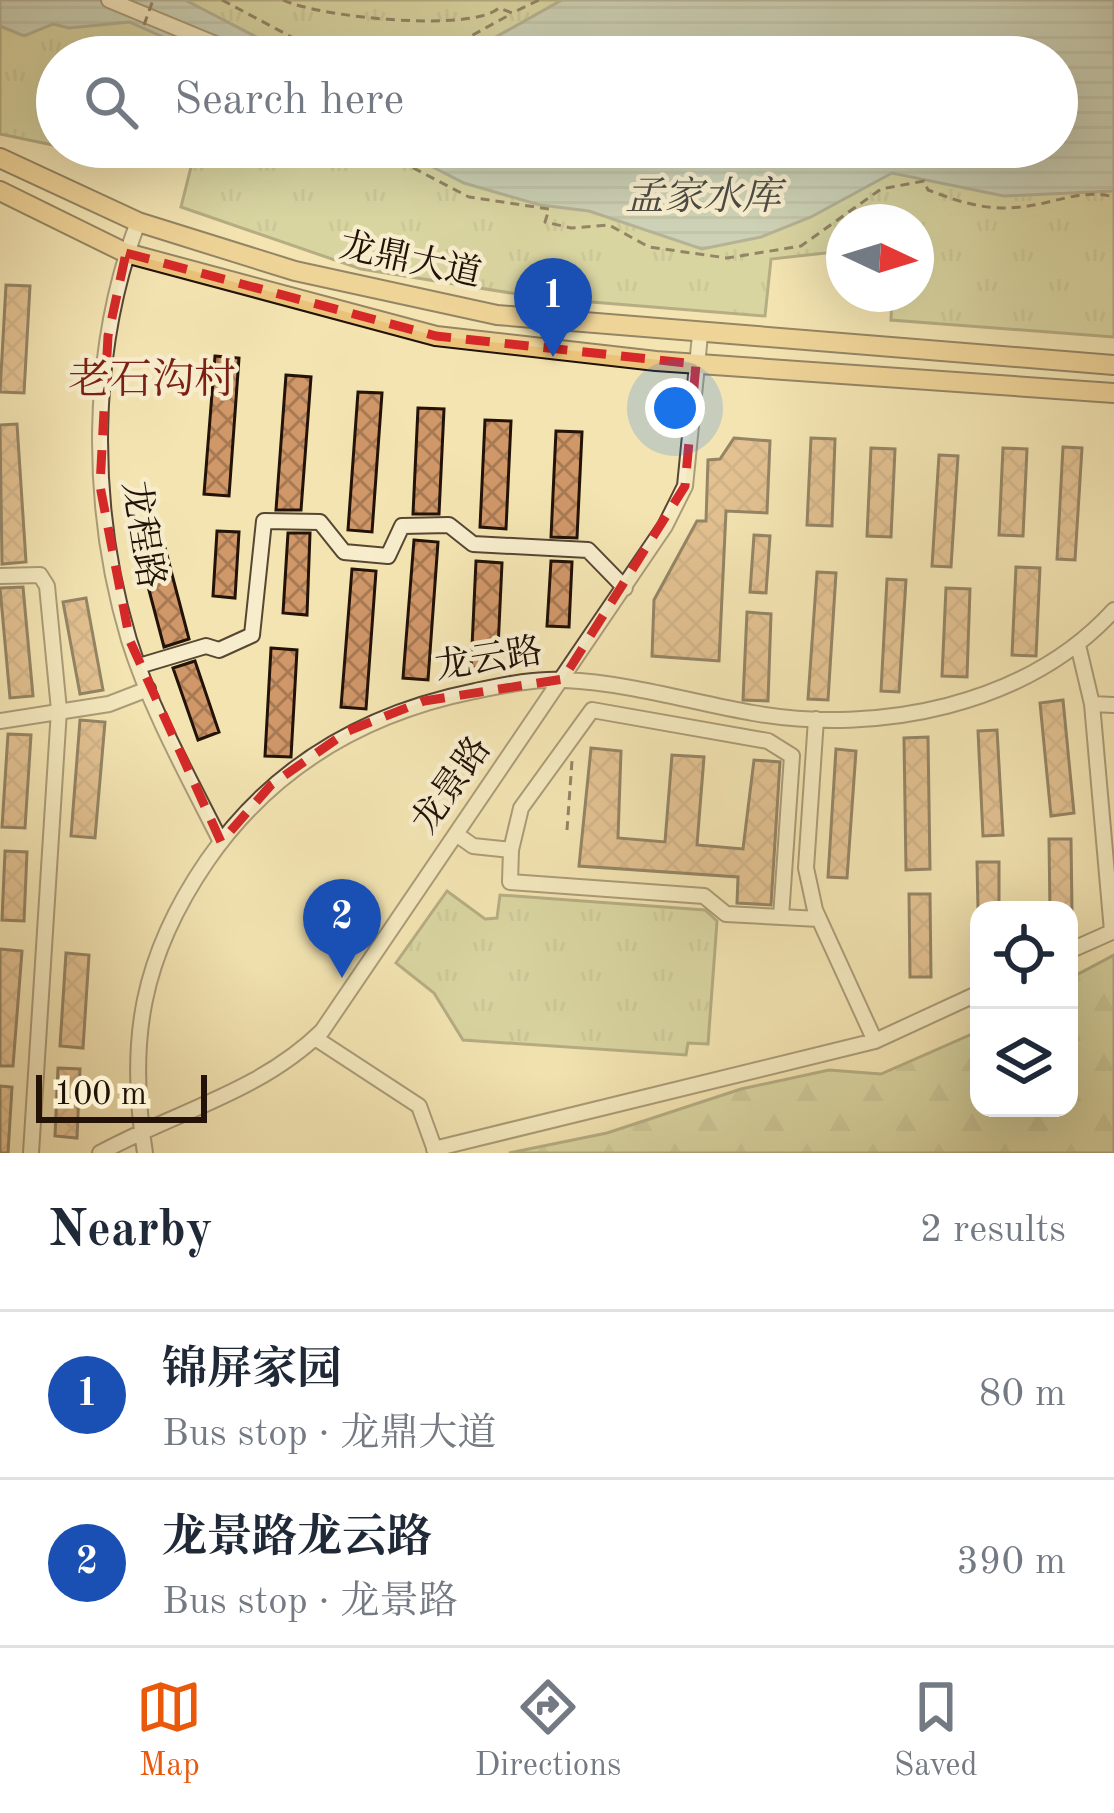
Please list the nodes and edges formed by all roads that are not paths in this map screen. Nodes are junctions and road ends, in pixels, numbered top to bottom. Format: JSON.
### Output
{"nodes":[{"id":1,"x":110,"y":0,"type":"edge"},
{"id":2,"x":197,"y":36,"type":"edge"},
{"id":3,"x":0,"y":158,"type":"edge"},
{"id":4,"x":0,"y":191,"type":"edge"},
{"id":5,"x":138,"y":222,"type":"junction"},
{"id":6,"x":126,"y":254,"type":"junction"},
{"id":7,"x":700,"y":335,"type":"junction"},
{"id":8,"x":696,"y":364,"type":"junction"},
{"id":9,"x":1114,"y":365,"type":"edge"},
{"id":10,"x":1114,"y":393,"type":"edge"},
{"id":11,"x":0,"y":576,"type":"edge"},
{"id":12,"x":625,"y":588,"type":"junction"},
{"id":13,"x":1114,"y":610,"type":"edge"},
{"id":14,"x":1078,"y":645,"type":"junction"},
{"id":15,"x":140,"y":666,"type":"junction"},
{"id":16,"x":563,"y":679,"type":"junction"},
{"id":17,"x":148,"y":688,"type":"junction"},
{"id":18,"x":1092,"y":704,"type":"junction"},
{"id":19,"x":1114,"y":705,"type":"edge"},
{"id":20,"x":59,"y":710,"type":"junction"},
{"id":21,"x":816,"y":719,"type":"junction"},
{"id":22,"x":0,"y":721,"type":"edge"},
{"id":23,"x":456,"y":834,"type":"junction"},
{"id":24,"x":220,"y":842,"type":"junction"},
{"id":25,"x":511,"y":850,"type":"junction"},
{"id":26,"x":781,"y":917,"type":"junction"},
{"id":27,"x":819,"y":919,"type":"junction"},
{"id":28,"x":1113,"y":931,"type":"edge"},
{"id":29,"x":1078,"y":947,"type":"edge"},
{"id":30,"x":970,"y":997,"type":"edge"},
{"id":31,"x":315,"y":1038,"type":"junction"},
{"id":32,"x":875,"y":1041,"type":"junction"},
{"id":33,"x":141,"y":1130,"type":"junction"},
{"id":34,"x":435,"y":1151,"type":"edge"},
{"id":35,"x":31,"y":1153,"type":"edge"},
{"id":36,"x":100,"y":1153,"type":"edge"},
{"id":37,"x":145,"y":1153,"type":"edge"}],
"edges":[{"from":1,"to":2,"type":"street"},
{"from":3,"to":5,"type":"main road","name":"龙鼎大道"},
{"from":4,"to":6,"type":"main road","name":"龙鼎大道"},
{"from":5,"to":6,"type":"street","name":"龙程路"},
{"from":5,"to":7,"type":"main road","name":"龙鼎大道"},
{"from":6,"to":8,"type":"main road","name":"龙鼎大道"},
{"from":6,"to":15,"type":"street","name":"龙程路"},
{"from":7,"to":8,"type":"street","name":"龙景路"},
{"from":7,"to":9,"type":"main road","name":"龙鼎大道"},
{"from":8,"to":10,"type":"main road","name":"龙鼎大道"},
{"from":8,"to":12,"type":"street","name":"龙景路"},
{"from":11,"to":20,"type":"street"},
{"from":12,"to":15,"type":"street"},
{"from":12,"to":16,"type":"street","name":"龙景路"},
{"from":13,"to":14,"type":"street","name":"龙云路"},
{"from":14,"to":18,"type":"street"},
{"from":14,"to":21,"type":"street","name":"龙云路"},
{"from":15,"to":17,"type":"street","name":"龙程路"},
{"from":16,"to":21,"type":"street","name":"龙云路"},
{"from":16,"to":23,"type":"street","name":"龙景路"},
{"from":16,"to":24,"type":"street","name":"龙云路"},
{"from":17,"to":20,"type":"street"},
{"from":17,"to":24,"type":"street","name":"龙程路"},
{"from":18,"to":19,"type":"street"},
{"from":18,"to":28,"type":"street"},
{"from":20,"to":22,"type":"street"},
{"from":20,"to":35,"type":"street"},
{"from":21,"to":27,"type":"street"},
{"from":23,"to":25,"type":"street"},
{"from":23,"to":31,"type":"street","name":"龙景路"},
{"from":24,"to":33,"type":"street","name":"龙云路"},
{"from":25,"to":26,"type":"street"},
{"from":25,"to":26,"type":"street"},
{"from":26,"to":27,"type":"street"},
{"from":27,"to":32,"type":"street"},
{"from":28,"to":29,"type":"street"},
{"from":30,"to":32,"type":"street"},
{"from":31,"to":33,"type":"street","name":"龙景路"},
{"from":31,"to":34,"type":"street"},
{"from":32,"to":34,"type":"street"},
{"from":33,"to":36,"type":"street","name":"龙景路"},
{"from":33,"to":37,"type":"street","name":"龙云路"}]}
